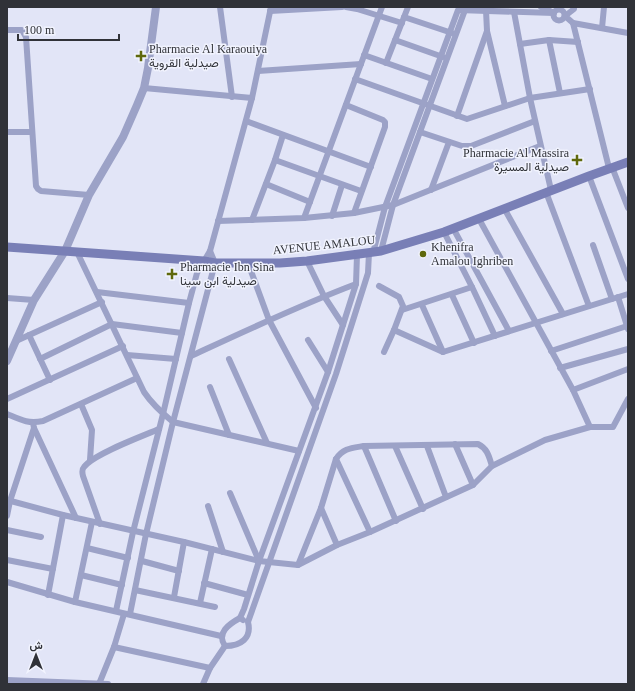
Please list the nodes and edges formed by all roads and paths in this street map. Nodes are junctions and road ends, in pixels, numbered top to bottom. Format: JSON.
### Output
{"nodes":[{"id":1,"x":156,"y":7,"type":"edge"},
{"id":2,"x":220,"y":7,"type":"edge"},
{"id":3,"x":342,"y":7,"type":"edge"},
{"id":4,"x":346,"y":7,"type":"edge"},
{"id":5,"x":382,"y":7,"type":"edge"},
{"id":6,"x":408,"y":7,"type":"edge"},
{"id":7,"x":540,"y":7,"type":"edge"},
{"id":8,"x":574,"y":7,"type":"edge"},
{"id":9,"x":604,"y":7,"type":"edge"},
{"id":10,"x":270,"y":9,"type":"edge"},
{"id":11,"x":465,"y":10,"type":"junction"},
{"id":12,"x":486,"y":10,"type":"junction"},
{"id":13,"x":550,"y":10,"type":"edge"},
{"id":14,"x":514,"y":12,"type":"junction"},
{"id":15,"x":378,"y":15,"type":"junction"},
{"id":16,"x":565,"y":16,"type":"junction"},
{"id":17,"x":404,"y":17,"type":"junction"},
{"id":18,"x":402,"y":24,"type":"junction"},
{"id":19,"x":573,"y":24,"type":"junction"},
{"id":20,"x":602,"y":28,"type":"junction"},
{"id":21,"x":7,"y":30,"type":"edge"},
{"id":22,"x":487,"y":31,"type":"junction"},
{"id":23,"x":449,"y":32,"type":"junction"},
{"id":24,"x":628,"y":34,"type":"edge"},
{"id":25,"x":456,"y":35,"type":"junction"},
{"id":26,"x":395,"y":40,"type":"junction"},
{"id":27,"x":549,"y":40,"type":"junction"},
{"id":28,"x":578,"y":42,"type":"junction"},
{"id":29,"x":520,"y":44,"type":"junction"},
{"id":30,"x":364,"y":55,"type":"junction"},
{"id":31,"x":441,"y":56,"type":"junction"},
{"id":32,"x":447,"y":58,"type":"junction"},
{"id":33,"x":386,"y":63,"type":"junction"},
{"id":34,"x":361,"y":64,"type":"junction"},
{"id":35,"x":258,"y":71,"type":"junction"},
{"id":36,"x":355,"y":79,"type":"junction"},
{"id":37,"x":432,"y":79,"type":"junction"},
{"id":38,"x":144,"y":88,"type":"junction"},
{"id":39,"x":590,"y":89,"type":"junction"},
{"id":40,"x":560,"y":93,"type":"junction"},
{"id":41,"x":232,"y":96,"type":"junction"},
{"id":42,"x":252,"y":98,"type":"junction"},
{"id":43,"x":530,"y":98,"type":"junction"},
{"id":44,"x":423,"y":103,"type":"junction"},
{"id":45,"x":346,"y":105,"type":"junction"},
{"id":46,"x":430,"y":106,"type":"junction"},
{"id":47,"x":505,"y":106,"type":"junction"},
{"id":48,"x":457,"y":116,"type":"junction"},
{"id":49,"x":246,"y":121,"type":"junction"},
{"id":50,"x":535,"y":121,"type":"junction"},
{"id":51,"x":7,"y":132,"type":"edge"},
{"id":52,"x":31,"y":132,"type":"junction"},
{"id":53,"x":420,"y":132,"type":"junction"},
{"id":54,"x":283,"y":135,"type":"junction"},
{"id":55,"x":449,"y":142,"type":"junction"},
{"id":56,"x":540,"y":146,"type":"junction"},
{"id":57,"x":329,"y":151,"type":"junction"},
{"id":58,"x":275,"y":160,"type":"junction"},
{"id":59,"x":628,"y":162,"type":"edge"},
{"id":60,"x":370,"y":167,"type":"junction"},
{"id":61,"x":611,"y":168,"type":"junction"},
{"id":62,"x":320,"y":176,"type":"junction"},
{"id":63,"x":589,"y":176,"type":"junction"},
{"id":64,"x":266,"y":184,"type":"junction"},
{"id":65,"x":342,"y":185,"type":"junction"},
{"id":66,"x":431,"y":190,"type":"junction"},
{"id":67,"x":548,"y":191,"type":"junction"},
{"id":68,"x":361,"y":192,"type":"junction"},
{"id":69,"x":89,"y":195,"type":"junction"},
{"id":70,"x":310,"y":202,"type":"junction"},
{"id":71,"x":393,"y":205,"type":"junction"},
{"id":72,"x":385,"y":207,"type":"junction"},
{"id":73,"x":504,"y":208,"type":"junction"},
{"id":74,"x":628,"y":208,"type":"edge"},
{"id":75,"x":354,"y":213,"type":"junction"},
{"id":76,"x":332,"y":216,"type":"junction"},
{"id":77,"x":304,"y":218,"type":"junction"},
{"id":78,"x":479,"y":219,"type":"junction"},
{"id":79,"x":252,"y":220,"type":"junction"},
{"id":80,"x":218,"y":221,"type":"junction"},
{"id":81,"x":454,"y":228,"type":"junction"},
{"id":82,"x":444,"y":232,"type":"junction"},
{"id":83,"x":593,"y":245,"type":"dead end"},
{"id":84,"x":7,"y":248,"type":"edge"},
{"id":85,"x":65,"y":251,"type":"junction"},
{"id":86,"x":210,"y":251,"type":"junction"},
{"id":87,"x":77,"y":252,"type":"junction"},
{"id":88,"x":374,"y":253,"type":"junction"},
{"id":89,"x":357,"y":255,"type":"junction"},
{"id":90,"x":204,"y":261,"type":"junction"},
{"id":91,"x":307,"y":261,"type":"junction"},
{"id":92,"x":215,"y":263,"type":"junction"},
{"id":93,"x":248,"y":263,"type":"junction"},
{"id":94,"x":628,"y":280,"type":"edge"},
{"id":95,"x":356,"y":284,"type":"junction"},
{"id":96,"x":379,"y":286,"type":"dead end"},
{"id":97,"x":472,"y":287,"type":"junction"},
{"id":98,"x":97,"y":292,"type":"junction"},
{"id":99,"x":452,"y":294,"type":"junction"},
{"id":100,"x":628,"y":294,"type":"edge"},
{"id":101,"x":324,"y":296,"type":"junction"},
{"id":102,"x":7,"y":298,"type":"edge"},
{"id":103,"x":615,"y":298,"type":"junction"},
{"id":104,"x":34,"y":300,"type":"junction"},
{"id":105,"x":102,"y":302,"type":"junction"},
{"id":106,"x":189,"y":303,"type":"junction"},
{"id":107,"x":422,"y":304,"type":"junction"},
{"id":108,"x":589,"y":306,"type":"junction"},
{"id":109,"x":402,"y":310,"type":"junction"},
{"id":110,"x":563,"y":314,"type":"junction"},
{"id":111,"x":269,"y":320,"type":"junction"},
{"id":112,"x":536,"y":322,"type":"junction"},
{"id":113,"x":112,"y":324,"type":"junction"},
{"id":114,"x":343,"y":325,"type":"junction"},
{"id":115,"x":628,"y":328,"type":"edge"},
{"id":116,"x":394,"y":330,"type":"junction"},
{"id":117,"x":508,"y":331,"type":"junction"},
{"id":118,"x":182,"y":333,"type":"junction"},
{"id":119,"x":29,"y":335,"type":"junction"},
{"id":120,"x":495,"y":336,"type":"junction"},
{"id":121,"x":308,"y":340,"type":"dead end"},
{"id":122,"x":16,"y":341,"type":"junction"},
{"id":123,"x":474,"y":343,"type":"junction"},
{"id":124,"x":123,"y":346,"type":"junction"},
{"id":125,"x":628,"y":349,"type":"edge"},
{"id":126,"x":551,"y":351,"type":"junction"},
{"id":127,"x":384,"y":352,"type":"dead end"},
{"id":128,"x":443,"y":352,"type":"junction"},
{"id":129,"x":126,"y":354,"type":"junction"},
{"id":130,"x":191,"y":356,"type":"junction"},
{"id":131,"x":40,"y":359,"type":"junction"},
{"id":132,"x":176,"y":359,"type":"junction"},
{"id":133,"x":229,"y":359,"type":"dead end"},
{"id":134,"x":7,"y":361,"type":"edge"},
{"id":135,"x":560,"y":368,"type":"junction"},
{"id":136,"x":628,"y":369,"type":"edge"},
{"id":137,"x":328,"y":372,"type":"junction"},
{"id":138,"x":137,"y":378,"type":"junction"},
{"id":139,"x":50,"y":380,"type":"junction"},
{"id":140,"x":210,"y":387,"type":"dead end"},
{"id":141,"x":573,"y":390,"type":"junction"},
{"id":142,"x":7,"y":399,"type":"edge"},
{"id":143,"x":628,"y":399,"type":"edge"},
{"id":144,"x":81,"y":404,"type":"junction"},
{"id":145,"x":316,"y":408,"type":"junction"},
{"id":146,"x":7,"y":414,"type":"edge"},
{"id":147,"x":163,"y":414,"type":"junction"},
{"id":148,"x":174,"y":422,"type":"junction"},
{"id":149,"x":34,"y":425,"type":"junction"},
{"id":150,"x":590,"y":427,"type":"junction"},
{"id":151,"x":159,"y":429,"type":"junction"},
{"id":152,"x":229,"y":435,"type":"junction"},
{"id":153,"x":267,"y":443,"type":"junction"},
{"id":154,"x":455,"y":444,"type":"junction"},
{"id":155,"x":364,"y":446,"type":"junction"},
{"id":156,"x":395,"y":446,"type":"junction"},
{"id":157,"x":427,"y":446,"type":"junction"},
{"id":158,"x":299,"y":451,"type":"junction"},
{"id":159,"x":336,"y":459,"type":"junction"},
{"id":160,"x":90,"y":460,"type":"junction"},
{"id":161,"x":492,"y":466,"type":"junction"},
{"id":162,"x":473,"y":485,"type":"junction"},
{"id":163,"x":230,"y":493,"type":"dead end"},
{"id":164,"x":446,"y":497,"type":"junction"},
{"id":165,"x":8,"y":500,"type":"edge"},
{"id":166,"x":208,"y":506,"type":"dead end"},
{"id":167,"x":321,"y":508,"type":"junction"},
{"id":168,"x":423,"y":509,"type":"junction"},
{"id":169,"x":63,"y":515,"type":"junction"},
{"id":170,"x":7,"y":516,"type":"edge"},
{"id":171,"x":76,"y":518,"type":"junction"},
{"id":172,"x":396,"y":521,"type":"junction"},
{"id":173,"x":92,"y":522,"type":"junction"},
{"id":174,"x":100,"y":524,"type":"junction"},
{"id":175,"x":7,"y":530,"type":"edge"},
{"id":176,"x":133,"y":532,"type":"junction"},
{"id":177,"x":370,"y":532,"type":"junction"},
{"id":178,"x":146,"y":534,"type":"junction"},
{"id":179,"x":41,"y":537,"type":"dead end"},
{"id":180,"x":184,"y":542,"type":"junction"},
{"id":181,"x":337,"y":545,"type":"junction"},
{"id":182,"x":87,"y":548,"type":"junction"},
{"id":183,"x":212,"y":549,"type":"junction"},
{"id":184,"x":223,"y":552,"type":"junction"},
{"id":185,"x":128,"y":558,"type":"junction"},
{"id":186,"x":7,"y":560,"type":"edge"},
{"id":187,"x":142,"y":561,"type":"junction"},
{"id":188,"x":259,"y":561,"type":"junction"},
{"id":189,"x":269,"y":561,"type":"junction"},
{"id":190,"x":298,"y":565,"type":"junction"},
{"id":191,"x":53,"y":569,"type":"junction"},
{"id":192,"x":179,"y":571,"type":"junction"},
{"id":193,"x":81,"y":576,"type":"junction"},
{"id":194,"x":7,"y":582,"type":"edge"},
{"id":195,"x":204,"y":583,"type":"junction"},
{"id":196,"x":122,"y":585,"type":"junction"},
{"id":197,"x":135,"y":590,"type":"junction"},
{"id":198,"x":48,"y":595,"type":"junction"},
{"id":199,"x":248,"y":595,"type":"junction"},
{"id":200,"x":174,"y":597,"type":"junction"},
{"id":201,"x":75,"y":602,"type":"junction"},
{"id":202,"x":200,"y":603,"type":"junction"},
{"id":203,"x":215,"y":607,"type":"dead end"},
{"id":204,"x":116,"y":611,"type":"junction"},
{"id":205,"x":127,"y":614,"type":"junction"},
{"id":206,"x":240,"y":618,"type":"junction"},
{"id":207,"x":248,"y":622,"type":"junction"},
{"id":208,"x":221,"y":636,"type":"junction"},
{"id":209,"x":226,"y":646,"type":"junction"},
{"id":210,"x":114,"y":647,"type":"junction"},
{"id":211,"x":210,"y":668,"type":"junction"},
{"id":212,"x":7,"y":680,"type":"edge"},
{"id":213,"x":99,"y":684,"type":"edge"},
{"id":214,"x":108,"y":684,"type":"edge"},
{"id":215,"x":203,"y":684,"type":"edge"}],
"edges":[{"from":1,"to":38,"type":"street"},
{"from":2,"to":41,"type":"street"},
{"from":3,"to":10,"type":"street"},
{"from":4,"to":15,"type":"street"},
{"from":5,"to":15,"type":"street"},
{"from":6,"to":17,"type":"street"},
{"from":7,"to":13,"type":"street"},
{"from":8,"to":16,"type":"street"},
{"from":9,"to":20,"type":"street"},
{"from":10,"to":35,"type":"street"},
{"from":11,"to":12,"type":"street"},
{"from":11,"to":23,"type":"street"},
{"from":11,"to":25,"type":"street"},
{"from":12,"to":14,"type":"street"},
{"from":12,"to":22,"type":"street"},
{"from":13,"to":14,"type":"street"},
{"from":13,"to":16,"type":"street"},
{"from":14,"to":29,"type":"street"},
{"from":15,"to":18,"type":"street"},
{"from":15,"to":30,"type":"street"},
{"from":16,"to":19,"type":"street"},
{"from":17,"to":18,"type":"street"},
{"from":17,"to":23,"type":"street"},
{"from":18,"to":26,"type":"street"},
{"from":19,"to":20,"type":"street"},
{"from":19,"to":28,"type":"street"},
{"from":20,"to":24,"type":"street"},
{"from":21,"to":52,"type":"street"},
{"from":22,"to":47,"type":"street"},
{"from":22,"to":48,"type":"street"},
{"from":23,"to":25,"type":"street"},
{"from":23,"to":31,"type":"street"},
{"from":25,"to":32,"type":"street"},
{"from":26,"to":31,"type":"street"},
{"from":26,"to":33,"type":"street"},
{"from":27,"to":28,"type":"street"},
{"from":27,"to":29,"type":"street"},
{"from":27,"to":40,"type":"street"},
{"from":28,"to":39,"type":"street"},
{"from":29,"to":43,"type":"street"},
{"from":30,"to":33,"type":"street"},
{"from":30,"to":34,"type":"street"},
{"from":31,"to":32,"type":"street"},
{"from":31,"to":37,"type":"street"},
{"from":32,"to":46,"type":"street"},
{"from":33,"to":37,"type":"street"},
{"from":34,"to":35,"type":"street"},
{"from":34,"to":36,"type":"street"},
{"from":35,"to":42,"type":"street"},
{"from":36,"to":44,"type":"street"},
{"from":36,"to":45,"type":"street"},
{"from":37,"to":44,"type":"street"},
{"from":38,"to":41,"type":"street"},
{"from":38,"to":69,"type":"street"},
{"from":39,"to":40,"type":"street"},
{"from":39,"to":61,"type":"street"},
{"from":40,"to":43,"type":"street"},
{"from":41,"to":42,"type":"street"},
{"from":42,"to":49,"type":"street"},
{"from":43,"to":47,"type":"street"},
{"from":43,"to":50,"type":"street"},
{"from":44,"to":46,"type":"street"},
{"from":44,"to":72,"type":"street"},
{"from":45,"to":57,"type":"street"},
{"from":45,"to":60,"type":"street"},
{"from":46,"to":48,"type":"street"},
{"from":46,"to":53,"type":"street"},
{"from":47,"to":48,"type":"street"},
{"from":49,"to":54,"type":"street"},
{"from":49,"to":80,"type":"street"},
{"from":50,"to":55,"type":"street"},
{"from":50,"to":56,"type":"street"},
{"from":51,"to":52,"type":"street"},
{"from":52,"to":69,"type":"street"},
{"from":53,"to":55,"type":"street"},
{"from":53,"to":71,"type":"street"},
{"from":54,"to":57,"type":"street"},
{"from":54,"to":58,"type":"street"},
{"from":55,"to":66,"type":"street"},
{"from":56,"to":66,"type":"street"},
{"from":56,"to":67,"type":"street"},
{"from":57,"to":60,"type":"street"},
{"from":57,"to":62,"type":"street"},
{"from":58,"to":62,"type":"street"},
{"from":58,"to":64,"type":"street"},
{"from":59,"to":61,"type":"main road","name":"AVENUE AMALOU"},
{"from":60,"to":68,"type":"street"},
{"from":61,"to":63,"type":"main road","name":"AVENUE AMALOU"},
{"from":61,"to":74,"type":"street"},
{"from":62,"to":65,"type":"street"},
{"from":62,"to":70,"type":"street"},
{"from":63,"to":67,"type":"main road","name":"AVENUE AMALOU"},
{"from":63,"to":94,"type":"street"},
{"from":64,"to":70,"type":"street"},
{"from":64,"to":79,"type":"street"},
{"from":65,"to":68,"type":"street"},
{"from":65,"to":76,"type":"street"},
{"from":66,"to":71,"type":"street"},
{"from":67,"to":73,"type":"main road","name":"AVENUE AMALOU"},
{"from":67,"to":108,"type":"street"},
{"from":68,"to":75,"type":"street"},
{"from":69,"to":85,"type":"street"},
{"from":70,"to":77,"type":"street"},
{"from":71,"to":72,"type":"street"},
{"from":71,"to":88,"type":"street"},
{"from":72,"to":75,"type":"street"},
{"from":72,"to":88,"type":"street"},
{"from":73,"to":78,"type":"main road","name":"AVENUE AMALOU"},
{"from":73,"to":110,"type":"street"},
{"from":75,"to":76,"type":"street"},
{"from":76,"to":77,"type":"street"},
{"from":77,"to":79,"type":"street"},
{"from":78,"to":81,"type":"main road","name":"AVENUE AMALOU"},
{"from":78,"to":112,"type":"street"},
{"from":79,"to":80,"type":"street"},
{"from":80,"to":86,"type":"street"},
{"from":81,"to":82,"type":"main road","name":"AVENUE AMALOU"},
{"from":81,"to":117,"type":"street"},
{"from":82,"to":88,"type":"main road","name":"AVENUE AMALOU"},
{"from":82,"to":97,"type":"street"},
{"from":83,"to":103,"type":"street"},
{"from":84,"to":85,"type":"main road","name":"AVENUE AMALOU"},
{"from":85,"to":87,"type":"main road","name":"AVENUE AMALOU"},
{"from":85,"to":104,"type":"street"},
{"from":86,"to":90,"type":"street"},
{"from":86,"to":92,"type":"street"},
{"from":87,"to":90,"type":"main road","name":"AVENUE AMALOU"},
{"from":87,"to":98,"type":"street"},
{"from":88,"to":89,"type":"main road","name":"AVENUE AMALOU"},
{"from":88,"to":189,"type":"street"},
{"from":89,"to":91,"type":"main road","name":"AVENUE AMALOU"},
{"from":89,"to":95,"type":"street"},
{"from":90,"to":92,"type":"main road","name":"AVENUE AMALOU"},
{"from":90,"to":106,"type":"street"},
{"from":91,"to":93,"type":"main road","name":"AVENUE AMALOU"},
{"from":91,"to":101,"type":"street"},
{"from":92,"to":93,"type":"main road","name":"AVENUE AMALOU"},
{"from":92,"to":130,"type":"street"},
{"from":93,"to":111,"type":"street"},
{"from":95,"to":101,"type":"street"},
{"from":95,"to":114,"type":"street"},
{"from":96,"to":109,"type":"street"},
{"from":97,"to":99,"type":"street"},
{"from":97,"to":120,"type":"street"},
{"from":98,"to":105,"type":"street"},
{"from":98,"to":106,"type":"street"},
{"from":99,"to":107,"type":"street"},
{"from":99,"to":123,"type":"street"},
{"from":100,"to":103,"type":"street"},
{"from":101,"to":111,"type":"street"},
{"from":101,"to":114,"type":"street"},
{"from":102,"to":104,"type":"street"},
{"from":103,"to":108,"type":"street"},
{"from":103,"to":115,"type":"street"},
{"from":104,"to":122,"type":"street"},
{"from":105,"to":113,"type":"street"},
{"from":105,"to":119,"type":"street"},
{"from":106,"to":118,"type":"street"},
{"from":107,"to":109,"type":"street"},
{"from":107,"to":128,"type":"street"},
{"from":108,"to":110,"type":"street"},
{"from":109,"to":116,"type":"street"},
{"from":110,"to":112,"type":"street"},
{"from":111,"to":130,"type":"street"},
{"from":111,"to":145,"type":"street"},
{"from":112,"to":117,"type":"street"},
{"from":112,"to":126,"type":"street"},
{"from":113,"to":118,"type":"street"},
{"from":113,"to":124,"type":"street"},
{"from":113,"to":131,"type":"street"},
{"from":114,"to":137,"type":"street"},
{"from":115,"to":126,"type":"street"},
{"from":116,"to":127,"type":"street"},
{"from":116,"to":128,"type":"street"},
{"from":117,"to":120,"type":"street"},
{"from":118,"to":132,"type":"street"},
{"from":119,"to":122,"type":"street"},
{"from":119,"to":131,"type":"street"},
{"from":120,"to":123,"type":"street"},
{"from":121,"to":137,"type":"street"},
{"from":122,"to":134,"type":"street"},
{"from":123,"to":128,"type":"street"},
{"from":124,"to":129,"type":"street"},
{"from":124,"to":139,"type":"street"},
{"from":125,"to":135,"type":"street"},
{"from":126,"to":135,"type":"street"},
{"from":129,"to":132,"type":"street"},
{"from":129,"to":138,"type":"street"},
{"from":130,"to":148,"type":"street"},
{"from":131,"to":139,"type":"street"},
{"from":132,"to":147,"type":"street"},
{"from":133,"to":153,"type":"street"},
{"from":135,"to":141,"type":"street"},
{"from":136,"to":141,"type":"street"},
{"from":137,"to":145,"type":"street"},
{"from":138,"to":144,"type":"street"},
{"from":138,"to":147,"type":"street"},
{"from":139,"to":142,"type":"street"},
{"from":140,"to":152,"type":"street"},
{"from":141,"to":150,"type":"street"},
{"from":143,"to":150,"type":"street"},
{"from":144,"to":149,"type":"street"},
{"from":144,"to":160,"type":"street"},
{"from":145,"to":158,"type":"street"},
{"from":146,"to":149,"type":"street"},
{"from":147,"to":148,"type":"street"},
{"from":147,"to":151,"type":"street"},
{"from":148,"to":152,"type":"street"},
{"from":148,"to":178,"type":"street"},
{"from":149,"to":165,"type":"street"},
{"from":149,"to":171,"type":"street"},
{"from":150,"to":161,"type":"street"},
{"from":151,"to":160,"type":"street"},
{"from":151,"to":176,"type":"street"},
{"from":152,"to":153,"type":"street"},
{"from":153,"to":158,"type":"street"},
{"from":154,"to":157,"type":"street"},
{"from":154,"to":161,"type":"street"},
{"from":154,"to":162,"type":"street"},
{"from":155,"to":156,"type":"street"},
{"from":155,"to":159,"type":"street"},
{"from":155,"to":172,"type":"street"},
{"from":156,"to":157,"type":"street"},
{"from":156,"to":168,"type":"street"},
{"from":157,"to":164,"type":"street"},
{"from":158,"to":188,"type":"street"},
{"from":159,"to":167,"type":"street"},
{"from":159,"to":177,"type":"street"},
{"from":160,"to":174,"type":"street"},
{"from":161,"to":162,"type":"street"},
{"from":162,"to":164,"type":"street"},
{"from":163,"to":188,"type":"street"},
{"from":164,"to":168,"type":"street"},
{"from":165,"to":169,"type":"street"},
{"from":165,"to":170,"type":"street"},
{"from":166,"to":184,"type":"street"},
{"from":167,"to":181,"type":"street"},
{"from":167,"to":190,"type":"street"},
{"from":168,"to":172,"type":"street"},
{"from":169,"to":171,"type":"street"},
{"from":169,"to":191,"type":"street"},
{"from":171,"to":173,"type":"street"},
{"from":172,"to":177,"type":"street"},
{"from":173,"to":174,"type":"street"},
{"from":173,"to":182,"type":"street"},
{"from":174,"to":176,"type":"street"},
{"from":175,"to":179,"type":"street"},
{"from":176,"to":178,"type":"street"},
{"from":176,"to":185,"type":"street"},
{"from":177,"to":181,"type":"street"},
{"from":178,"to":180,"type":"street"},
{"from":178,"to":187,"type":"street"},
{"from":180,"to":183,"type":"street"},
{"from":180,"to":192,"type":"street"},
{"from":181,"to":190,"type":"street"},
{"from":182,"to":185,"type":"street"},
{"from":182,"to":193,"type":"street"},
{"from":183,"to":184,"type":"street"},
{"from":183,"to":195,"type":"street"},
{"from":184,"to":188,"type":"street"},
{"from":185,"to":196,"type":"street"},
{"from":186,"to":191,"type":"street"},
{"from":187,"to":192,"type":"street"},
{"from":187,"to":197,"type":"street"},
{"from":188,"to":189,"type":"street"},
{"from":188,"to":199,"type":"street"},
{"from":189,"to":190,"type":"street"},
{"from":189,"to":207,"type":"street"},
{"from":191,"to":198,"type":"street"},
{"from":192,"to":200,"type":"street"},
{"from":193,"to":196,"type":"street"},
{"from":193,"to":201,"type":"street"},
{"from":194,"to":198,"type":"street"},
{"from":195,"to":199,"type":"street"},
{"from":195,"to":202,"type":"street"},
{"from":196,"to":204,"type":"street"},
{"from":197,"to":200,"type":"street"},
{"from":197,"to":205,"type":"street"},
{"from":198,"to":201,"type":"street"},
{"from":199,"to":206,"type":"street"},
{"from":200,"to":202,"type":"street"},
{"from":201,"to":204,"type":"street"},
{"from":202,"to":203,"type":"street"},
{"from":204,"to":205,"type":"street"},
{"from":205,"to":208,"type":"street"},
{"from":205,"to":210,"type":"street"},
{"from":206,"to":207,"type":"street"},
{"from":206,"to":208,"type":"street"},
{"from":207,"to":209,"type":"street"},
{"from":208,"to":209,"type":"street"},
{"from":209,"to":211,"type":"street"},
{"from":210,"to":211,"type":"street"},
{"from":210,"to":213,"type":"street"},
{"from":211,"to":215,"type":"street"},
{"from":212,"to":213,"type":"street"},
{"from":213,"to":214,"type":"street"}]}
